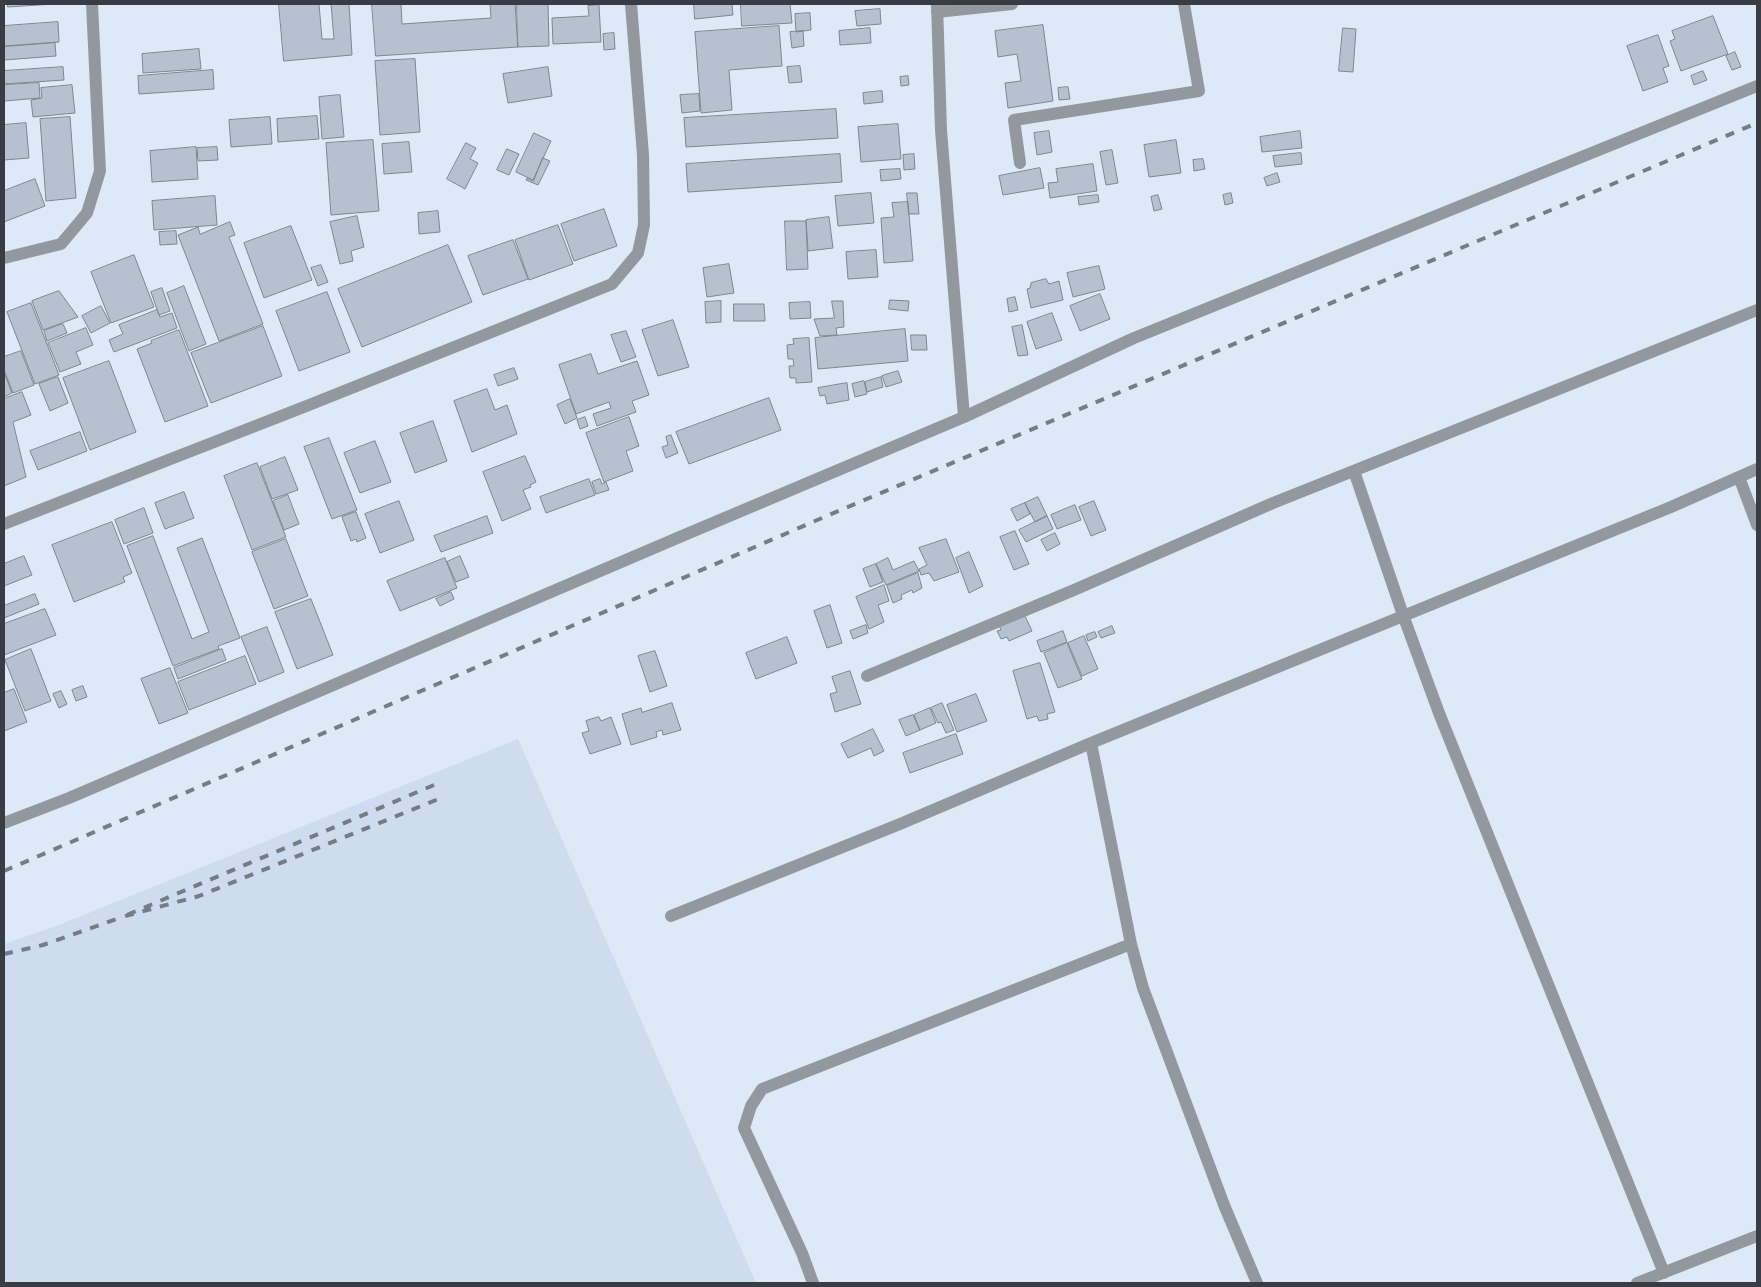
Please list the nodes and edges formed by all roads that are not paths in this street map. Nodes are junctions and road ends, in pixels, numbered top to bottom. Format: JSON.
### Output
{"nodes":[{"id":1,"x":92,"y":4,"type":"edge"},
{"id":2,"x":631,"y":4,"type":"edge"},
{"id":3,"x":1012,"y":4,"type":"edge"},
{"id":4,"x":1184,"y":4,"type":"edge"},
{"id":5,"x":937,"y":8,"type":"edge"},
{"id":6,"x":1757,"y":86,"type":"edge"},
{"id":7,"x":1020,"y":163,"type":"dead end"},
{"id":8,"x":4,"y":258,"type":"edge"},
{"id":9,"x":1757,"y":310,"type":"edge"},
{"id":10,"x":964,"y":417,"type":"junction"},
{"id":11,"x":1757,"y":469,"type":"edge"},
{"id":12,"x":1354,"y":471,"type":"junction"},
{"id":13,"x":1739,"y":477,"type":"junction"},
{"id":14,"x":4,"y":524,"type":"edge"},
{"id":15,"x":1757,"y":526,"type":"edge"},
{"id":16,"x":1403,"y":615,"type":"junction"},
{"id":17,"x":867,"y":676,"type":"dead end"},
{"id":18,"x":1091,"y":742,"type":"junction"},
{"id":19,"x":4,"y":822,"type":"edge"},
{"id":20,"x":671,"y":916,"type":"dead end"},
{"id":21,"x":1131,"y":944,"type":"junction"},
{"id":22,"x":1757,"y":1236,"type":"edge"},
{"id":23,"x":1664,"y":1273,"type":"junction"},
{"id":24,"x":813,"y":1283,"type":"edge"},
{"id":25,"x":1257,"y":1283,"type":"edge"},
{"id":26,"x":1637,"y":1283,"type":"edge"}],
"edges":[{"from":1,"to":8,"type":"street"},
{"from":2,"to":14,"type":"street"},
{"from":3,"to":5,"type":"street"},
{"from":4,"to":7,"type":"street"},
{"from":5,"to":10,"type":"street"},
{"from":6,"to":10,"type":"street"},
{"from":9,"to":12,"type":"street"},
{"from":10,"to":19,"type":"street"},
{"from":11,"to":13,"type":"street"},
{"from":12,"to":16,"type":"street"},
{"from":12,"to":17,"type":"street"},
{"from":13,"to":15,"type":"street"},
{"from":13,"to":16,"type":"street"},
{"from":16,"to":18,"type":"street"},
{"from":16,"to":23,"type":"street"},
{"from":18,"to":20,"type":"street"},
{"from":18,"to":21,"type":"street"},
{"from":21,"to":24,"type":"street"},
{"from":21,"to":25,"type":"street"},
{"from":22,"to":23,"type":"street"},
{"from":23,"to":26,"type":"street"}]}
